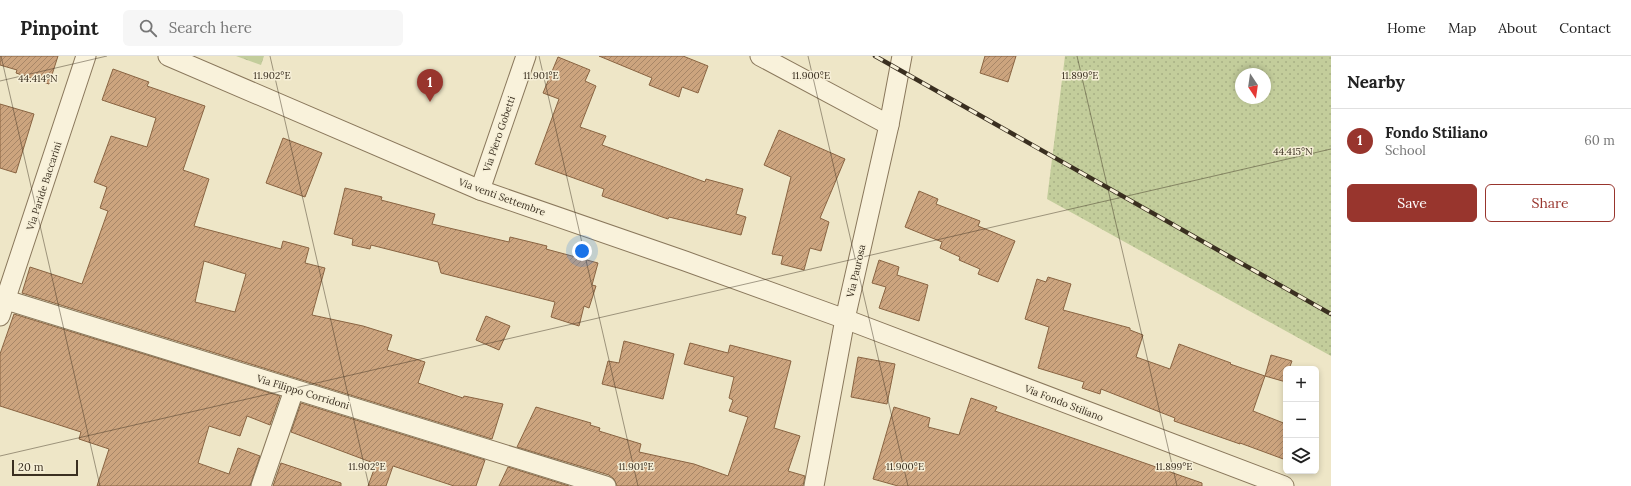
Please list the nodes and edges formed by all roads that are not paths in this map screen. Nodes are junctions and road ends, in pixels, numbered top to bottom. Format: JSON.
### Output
{"nodes":[{"id":1,"x":86,"y":56,"type":"edge"},
{"id":2,"x":168,"y":56,"type":"edge"},
{"id":3,"x":526,"y":56,"type":"edge"},
{"id":4,"x":760,"y":56,"type":"edge"},
{"id":5,"x":902,"y":56,"type":"edge"},
{"id":6,"x":889,"y":125,"type":"junction"},
{"id":7,"x":480,"y":190,"type":"junction"},
{"id":8,"x":2,"y":305,"type":"edge"},
{"id":9,"x":844,"y":319,"type":"junction"},
{"id":10,"x":294,"y":390,"type":"junction"},
{"id":11,"x":262,"y":486,"type":"edge"},
{"id":12,"x":606,"y":486,"type":"edge"},
{"id":13,"x":814,"y":486,"type":"edge"},
{"id":14,"x":1284,"y":486,"type":"edge"}],
"edges":[{"from":1,"to":8,"type":"street","name":"Via Paride Baccarini"},
{"from":2,"to":7,"type":"street","name":"Via venti Settembre"},
{"from":3,"to":7,"type":"street","name":"Via Piero Gobetti"},
{"from":4,"to":6,"type":"street"},
{"from":5,"to":6,"type":"street","name":"Via Paurosa"},
{"from":6,"to":9,"type":"street","name":"Via Paurosa"},
{"from":7,"to":9,"type":"street","name":"Via venti Settembre"},
{"from":8,"to":10,"type":"street","name":"Via Filippo Corridoni"},
{"from":9,"to":13,"type":"street","name":"Via Paurosa"},
{"from":9,"to":14,"type":"street","name":"Via Fondo Stiliano"},
{"from":10,"to":11,"type":"street"},
{"from":10,"to":12,"type":"street","name":"Via Filippo Corridoni"}]}
